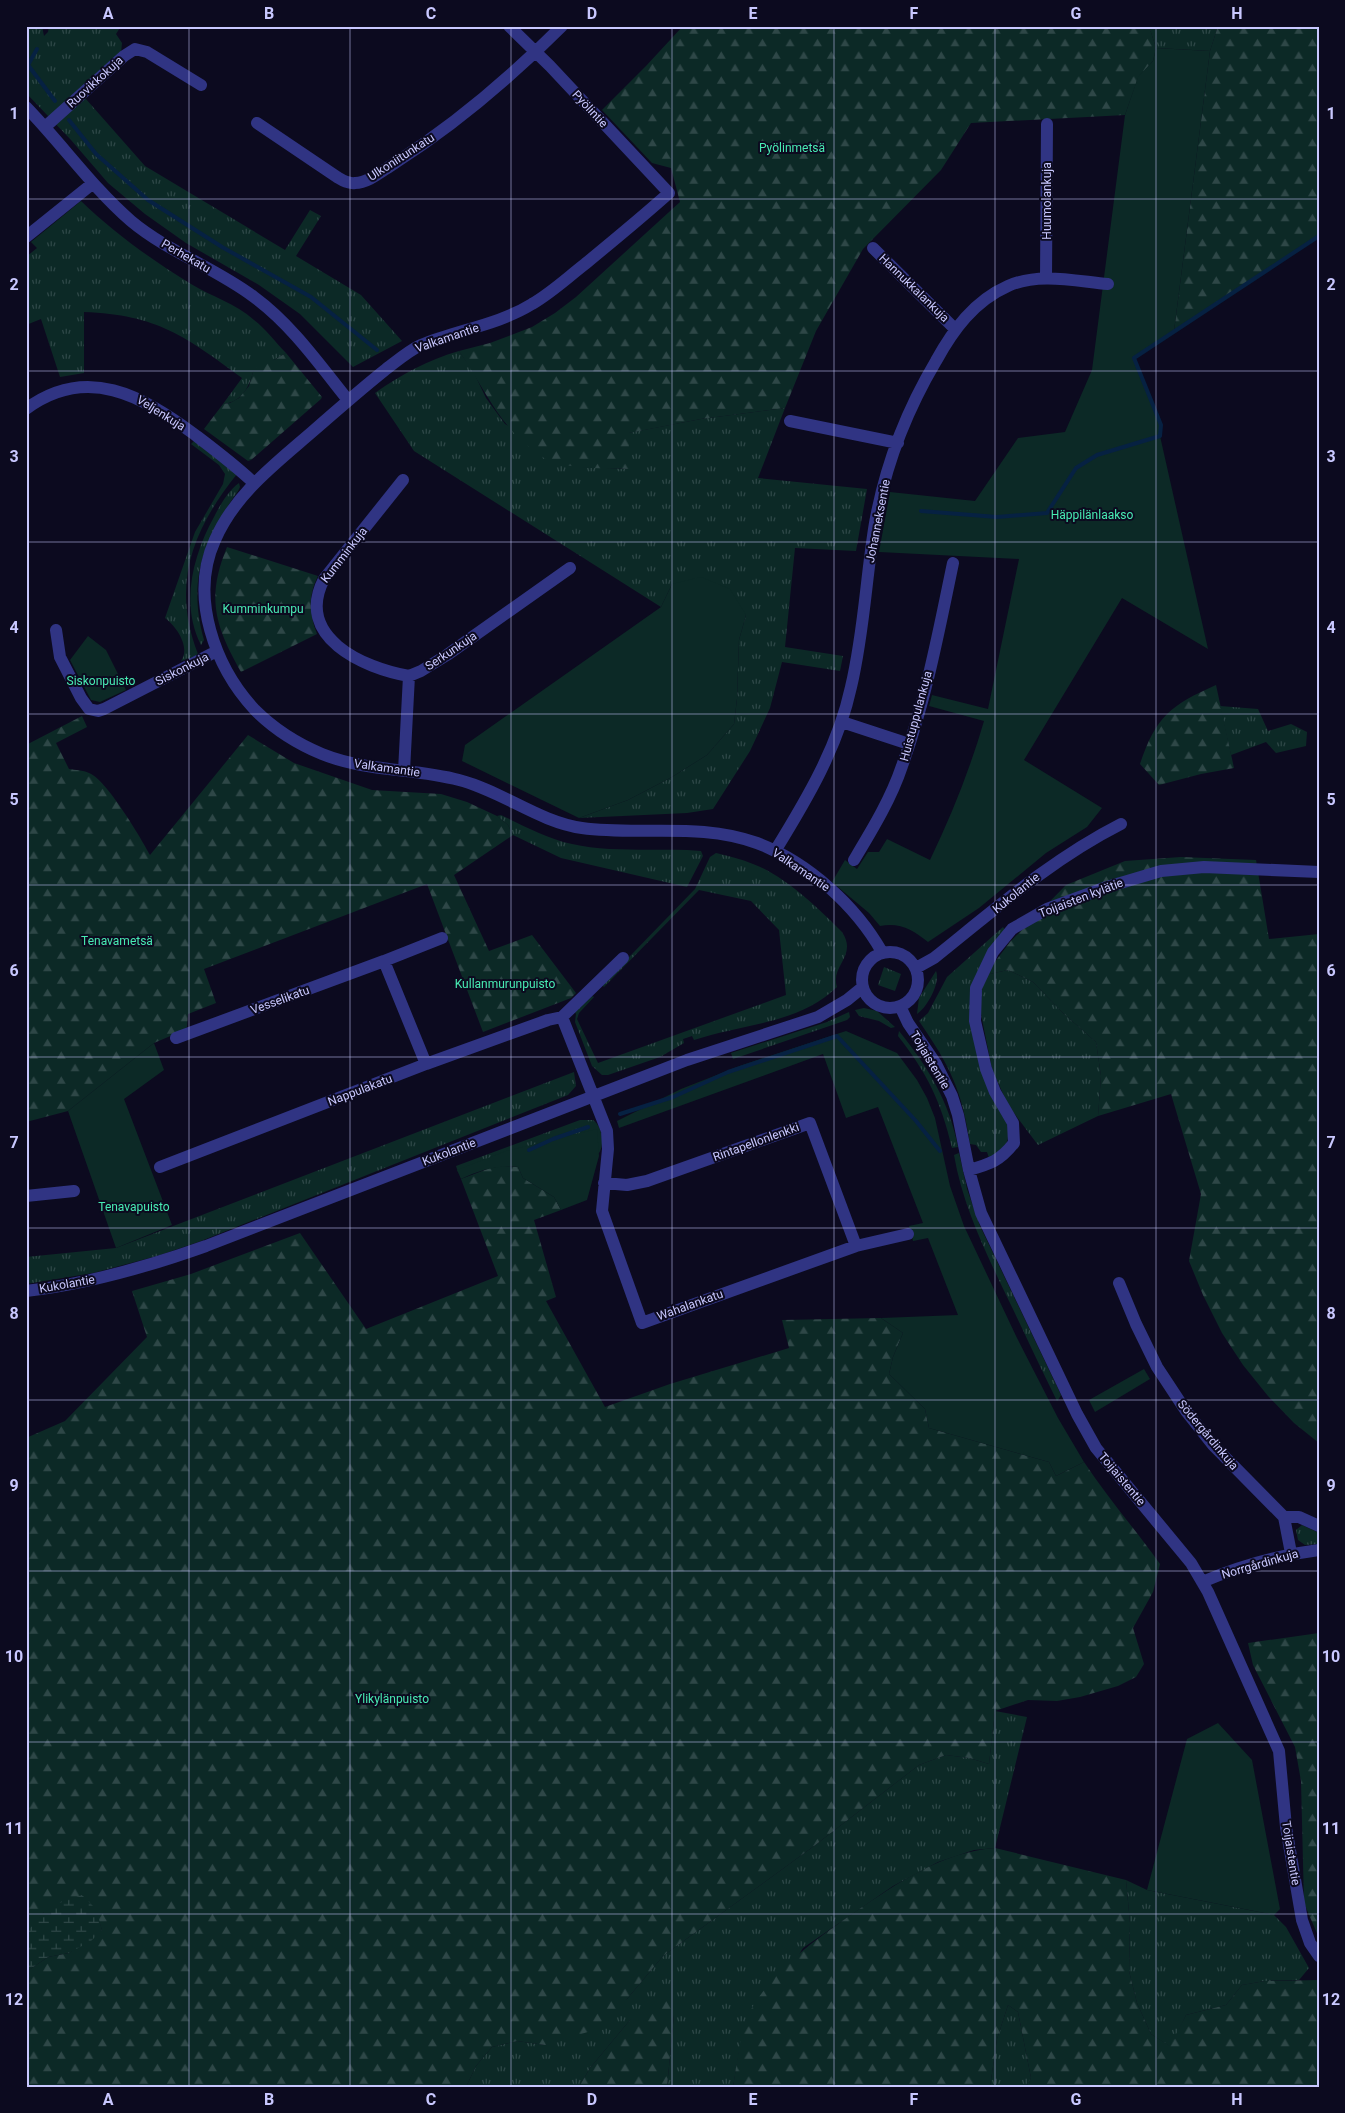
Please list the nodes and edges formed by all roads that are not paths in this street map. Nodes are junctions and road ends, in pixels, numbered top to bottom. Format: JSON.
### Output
{"nodes":[{"id":1,"x":508,"y":26,"type":"edge"},
{"id":2,"x":562,"y":26,"type":"edge"},
{"id":3,"x":535,"y":54,"type":"junction"},
{"id":4,"x":200,"y":85,"type":"dead end"},
{"id":5,"x":26,"y":107,"type":"edge"},
{"id":6,"x":257,"y":123,"type":"dead end"},
{"id":7,"x":1047,"y":124,"type":"dead end"},
{"id":8,"x":45,"y":127,"type":"junction"},
{"id":9,"x":92,"y":184,"type":"junction"},
{"id":10,"x":669,"y":193,"type":"joint"},
{"id":11,"x":26,"y":237,"type":"edge"},
{"id":12,"x":873,"y":248,"type":"dead end"},
{"id":13,"x":1046,"y":278,"type":"junction"},
{"id":14,"x":1108,"y":284,"type":"dead end"},
{"id":15,"x":955,"y":329,"type":"junction"},
{"id":16,"x":348,"y":400,"type":"junction"},
{"id":17,"x":26,"y":409,"type":"edge"},
{"id":18,"x":790,"y":421,"type":"dead end"},
{"id":19,"x":898,"y":443,"type":"junction"},
{"id":20,"x":403,"y":480,"type":"dead end"},
{"id":21,"x":254,"y":482,"type":"junction"},
{"id":22,"x":952,"y":562,"type":"dead end"},
{"id":23,"x":570,"y":568,"type":"dead end"},
{"id":24,"x":56,"y":630,"type":"dead end"},
{"id":25,"x":217,"y":651,"type":"junction"},
{"id":26,"x":409,"y":676,"type":"junction"},
{"id":27,"x":842,"y":722,"type":"junction"},
{"id":28,"x":909,"y":744,"type":"junction"},
{"id":29,"x":404,"y":771,"type":"junction"},
{"id":30,"x":1121,"y":824,"type":"dead end"},
{"id":31,"x":776,"y":851,"type":"junction"},
{"id":32,"x":854,"y":860,"type":"dead end"},
{"id":33,"x":1319,"y":872,"type":"edge"},
{"id":34,"x":442,"y":938,"type":"dead end"},
{"id":35,"x":882,"y":952,"type":"junction"},
{"id":36,"x":623,"y":958,"type":"dead end"},
{"id":37,"x":384,"y":961,"type":"junction"},
{"id":38,"x":916,"y":968,"type":"junction"},
{"id":39,"x":863,"y":987,"type":"junction"},
{"id":40,"x":900,"y":1006,"type":"junction"},
{"id":41,"x":562,"y":1017,"type":"junction"},
{"id":42,"x":176,"y":1038,"type":"dead end"},
{"id":43,"x":426,"y":1064,"type":"junction"},
{"id":44,"x":593,"y":1096,"type":"junction"},
{"id":45,"x":160,"y":1167,"type":"dead end"},
{"id":46,"x":969,"y":1170,"type":"junction"},
{"id":47,"x":604,"y":1183,"type":"junction"},
{"id":48,"x":74,"y":1191,"type":"dead end"},
{"id":49,"x":26,"y":1196,"type":"edge"},
{"id":50,"x":908,"y":1234,"type":"dead end"},
{"id":51,"x":856,"y":1246,"type":"junction"},
{"id":52,"x":1118,"y":1282,"type":"dead end"},
{"id":53,"x":26,"y":1291,"type":"edge"},
{"id":54,"x":1284,"y":1517,"type":"junction"},
{"id":55,"x":1319,"y":1526,"type":"edge"},
{"id":56,"x":1319,"y":1550,"type":"edge"},
{"id":57,"x":1291,"y":1553,"type":"junction"},
{"id":58,"x":1202,"y":1582,"type":"junction"},
{"id":59,"x":1319,"y":1956,"type":"edge"}],
"edges":[{"from":1,"to":3,"type":"street","name":"Pyölintie"},
{"from":2,"to":3,"type":"street","name":"Ulkoniitunkatu"},
{"from":3,"to":6,"type":"street","name":"Ulkoniitunkatu"},
{"from":3,"to":10,"type":"street","name":"Pyölintie"},
{"from":4,"to":8,"type":"street","name":"Ruovikkokuja"},
{"from":5,"to":8,"type":"street","name":"Perhekatu"},
{"from":7,"to":13,"type":"street","name":"Huumolankuja"},
{"from":8,"to":9,"type":"street","name":"Perhekatu"},
{"from":9,"to":11,"type":"street"},
{"from":9,"to":16,"type":"street","name":"Perhekatu"},
{"from":10,"to":16,"type":"street","name":"Valkamantie"},
{"from":12,"to":15,"type":"street","name":"Hannukkalankuja"},
{"from":13,"to":14,"type":"street","name":"Johanneksentie"},
{"from":13,"to":15,"type":"street","name":"Johanneksentie"},
{"from":15,"to":19,"type":"street","name":"Johanneksentie"},
{"from":16,"to":21,"type":"street","name":"Valkamantie"},
{"from":17,"to":21,"type":"street","name":"Veljenkuja"},
{"from":18,"to":19,"type":"street"},
{"from":19,"to":27,"type":"street","name":"Johanneksentie"},
{"from":20,"to":26,"type":"street","name":"Kumminkuja"},
{"from":21,"to":25,"type":"street","name":"Valkamantie"},
{"from":22,"to":28,"type":"street","name":"Huistuppulankuja"},
{"from":23,"to":26,"type":"street","name":"Serkunkuja"},
{"from":24,"to":25,"type":"street","name":"Siskonkuja"},
{"from":25,"to":29,"type":"street","name":"Valkamantie"},
{"from":26,"to":29,"type":"street"},
{"from":27,"to":28,"type":"street"},
{"from":27,"to":31,"type":"street","name":"Johanneksentie"},
{"from":28,"to":32,"type":"street","name":"Huistuppulankuja"},
{"from":29,"to":31,"type":"street","name":"Valkamantie"},
{"from":30,"to":38,"type":"street","name":"Kukolantie"},
{"from":31,"to":35,"type":"street","name":"Valkamantie"},
{"from":33,"to":46,"type":"street","name":"Toijaisten kylätie"},
{"from":34,"to":37,"type":"street","name":"Vesselikatu"},
{"from":35,"to":38,"type":"street"},
{"from":35,"to":39,"type":"street"},
{"from":36,"to":41,"type":"street","name":"Nappulakatu"},
{"from":37,"to":42,"type":"street","name":"Vesselikatu"},
{"from":37,"to":43,"type":"street"},
{"from":38,"to":40,"type":"street"},
{"from":39,"to":40,"type":"street"},
{"from":39,"to":44,"type":"street","name":"Kukolantie"},
{"from":40,"to":46,"type":"street","name":"Toijaistentie"},
{"from":41,"to":43,"type":"street","name":"Nappulakatu"},
{"from":41,"to":44,"type":"street"},
{"from":43,"to":45,"type":"street","name":"Nappulakatu"},
{"from":44,"to":47,"type":"street","name":"Wahalankatu"},
{"from":44,"to":53,"type":"street","name":"Kukolantie"},
{"from":46,"to":58,"type":"street","name":"Toijaistentie"},
{"from":47,"to":51,"type":"street","name":"Rintapellonlenkki"},
{"from":47,"to":51,"type":"street","name":"Wahalankatu"},
{"from":48,"to":49,"type":"street"},
{"from":50,"to":51,"type":"street","name":"Wahalankatu"},
{"from":52,"to":54,"type":"street","name":"Södergårdinkuja"},
{"from":54,"to":55,"type":"street"},
{"from":54,"to":57,"type":"street"},
{"from":56,"to":57,"type":"street","name":"Norrgårdinkuja"},
{"from":57,"to":58,"type":"street","name":"Norrgårdinkuja"},
{"from":58,"to":59,"type":"street","name":"Toijaistentie"}]}
